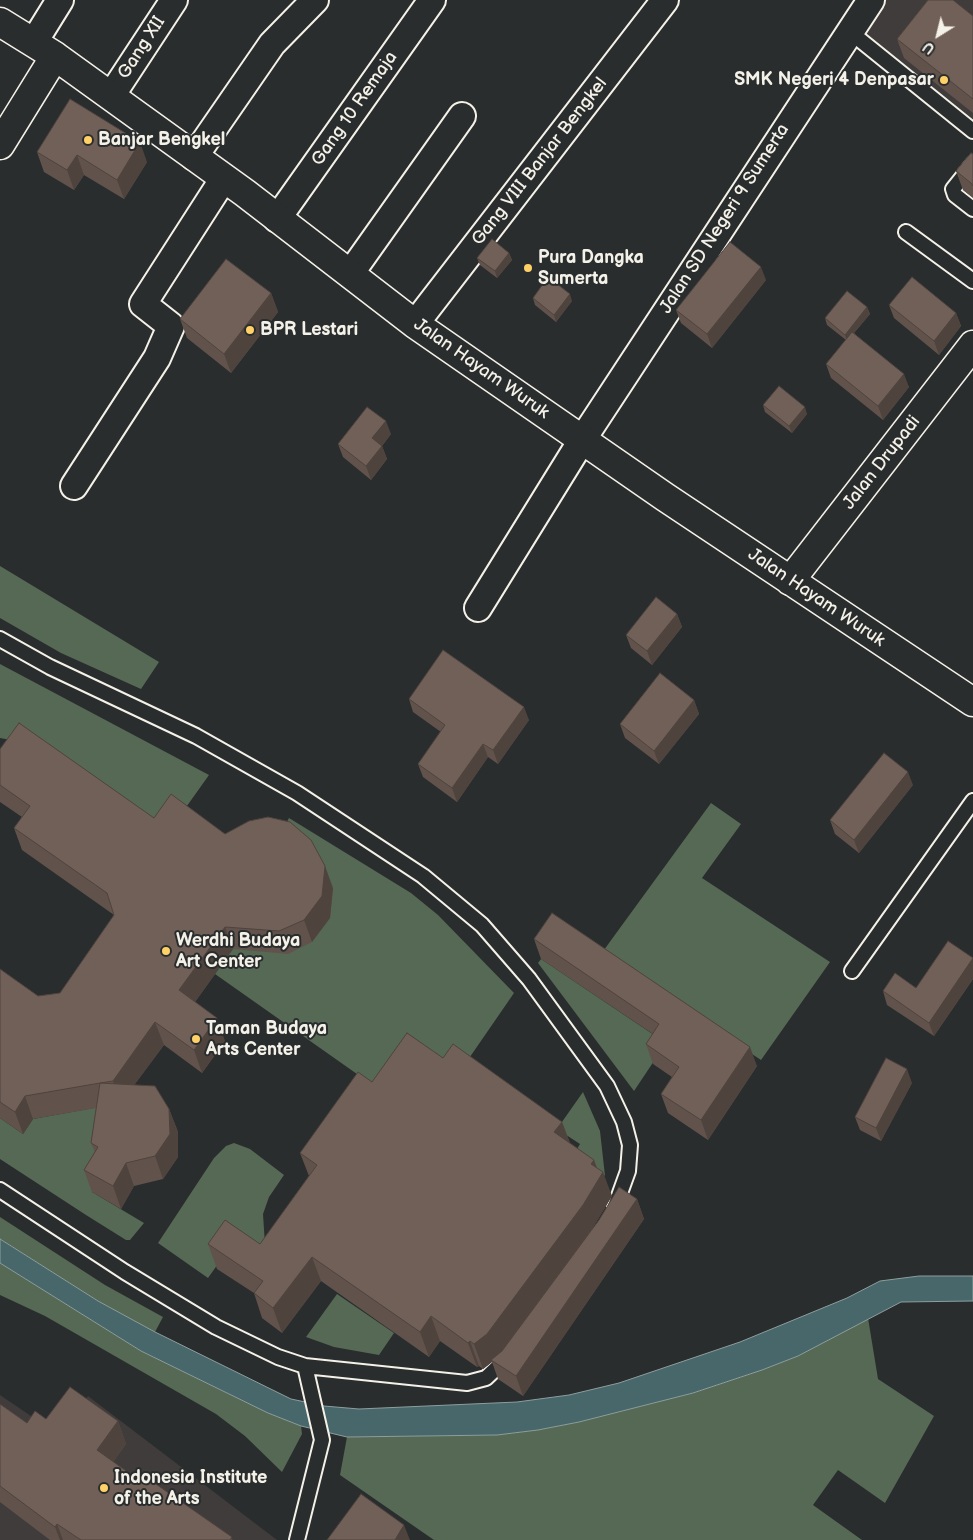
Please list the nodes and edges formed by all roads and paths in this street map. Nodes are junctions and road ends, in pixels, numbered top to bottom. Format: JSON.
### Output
{"nodes":[{"id":1,"x":60,"y":0,"type":"edge"},
{"id":2,"x":174,"y":0,"type":"edge"},
{"id":3,"x":315,"y":0,"type":"edge"},
{"id":4,"x":432,"y":0,"type":"edge"},
{"id":5,"x":665,"y":0,"type":"edge"},
{"id":6,"x":871,"y":0,"type":"edge"},
{"id":7,"x":0,"y":22,"type":"edge"},
{"id":8,"x":849,"y":31,"type":"junction"},
{"id":9,"x":44,"y":49,"type":"junction"},
{"id":10,"x":111,"y":96,"type":"junction"},
{"id":11,"x":462,"y":116,"type":"dead end"},
{"id":12,"x":973,"y":131,"type":"edge"},
{"id":13,"x":0,"y":145,"type":"edge"},
{"id":14,"x":194,"y":157,"type":"junction"},
{"id":15,"x":973,"y":164,"type":"edge"},
{"id":16,"x":224,"y":178,"type":"junction"},
{"id":17,"x":973,"y":209,"type":"edge"},
{"id":18,"x":277,"y":219,"type":"junction"},
{"id":19,"x":906,"y":232,"type":"dead end"},
{"id":20,"x":350,"y":274,"type":"junction"},
{"id":21,"x":973,"y":281,"type":"edge"},
{"id":22,"x":415,"y":324,"type":"junction"},
{"id":23,"x":973,"y":345,"type":"edge"},
{"id":24,"x":582,"y":440,"type":"junction"},
{"id":25,"x":74,"y":486,"type":"dead end"},
{"id":26,"x":790,"y":581,"type":"junction"},
{"id":27,"x":478,"y":608,"type":"dead end"},
{"id":28,"x":0,"y":639,"type":"edge"},
{"id":29,"x":973,"y":702,"type":"edge"},
{"id":30,"x":973,"y":801,"type":"edge"},
{"id":31,"x":852,"y":971,"type":"dead end"},
{"id":32,"x":0,"y":1190,"type":"edge"},
{"id":33,"x":610,"y":1217,"type":"edge"},
{"id":34,"x":513,"y":1349,"type":"edge"},
{"id":35,"x":305,"y":1366,"type":"junction"},
{"id":36,"x":297,"y":1540,"type":"edge"}],
"edges":[{"from":1,"to":9,"type":"street"},
{"from":2,"to":10,"type":"street","name":"Gang XII"},
{"from":3,"to":14,"type":"street"},
{"from":4,"to":18,"type":"street","name":"Gang 10 Remaja"},
{"from":5,"to":22,"type":"street","name":"Gang VIII Banjar Bengkel"},
{"from":6,"to":8,"type":"street","name":"Jalan SD Negeri 9 Sumerta"},
{"from":7,"to":9,"type":"main road","name":"Jalan Hayam Wuruk"},
{"from":8,"to":12,"type":"lane"},
{"from":8,"to":24,"type":"street","name":"Jalan SD Negeri 9 Sumerta"},
{"from":9,"to":10,"type":"main road","name":"Jalan Hayam Wuruk"},
{"from":9,"to":13,"type":"main road"},
{"from":10,"to":14,"type":"main road","name":"Jalan Hayam Wuruk"},
{"from":11,"to":20,"type":"street"},
{"from":14,"to":16,"type":"main road","name":"Jalan Hayam Wuruk"},
{"from":15,"to":17,"type":"lane"},
{"from":16,"to":18,"type":"main road","name":"Jalan Hayam Wuruk"},
{"from":16,"to":25,"type":"street"},
{"from":18,"to":20,"type":"main road","name":"Jalan Hayam Wuruk"},
{"from":19,"to":21,"type":"lane"},
{"from":20,"to":22,"type":"main road","name":"Jalan Hayam Wuruk"},
{"from":22,"to":24,"type":"main road","name":"Jalan Hayam Wuruk"},
{"from":23,"to":26,"type":"main road","name":"Jalan Drupadi"},
{"from":24,"to":26,"type":"main road","name":"Jalan Hayam Wuruk"},
{"from":24,"to":27,"type":"street","name":"Jalan SD Negeri 9 Sumerta"},
{"from":26,"to":29,"type":"main road","name":"Jalan Hayam Wuruk"},
{"from":28,"to":33,"type":"lane"},
{"from":30,"to":31,"type":"lane"},
{"from":32,"to":35,"type":"lane"},
{"from":34,"to":35,"type":"lane"},
{"from":35,"to":36,"type":"lane"}]}
